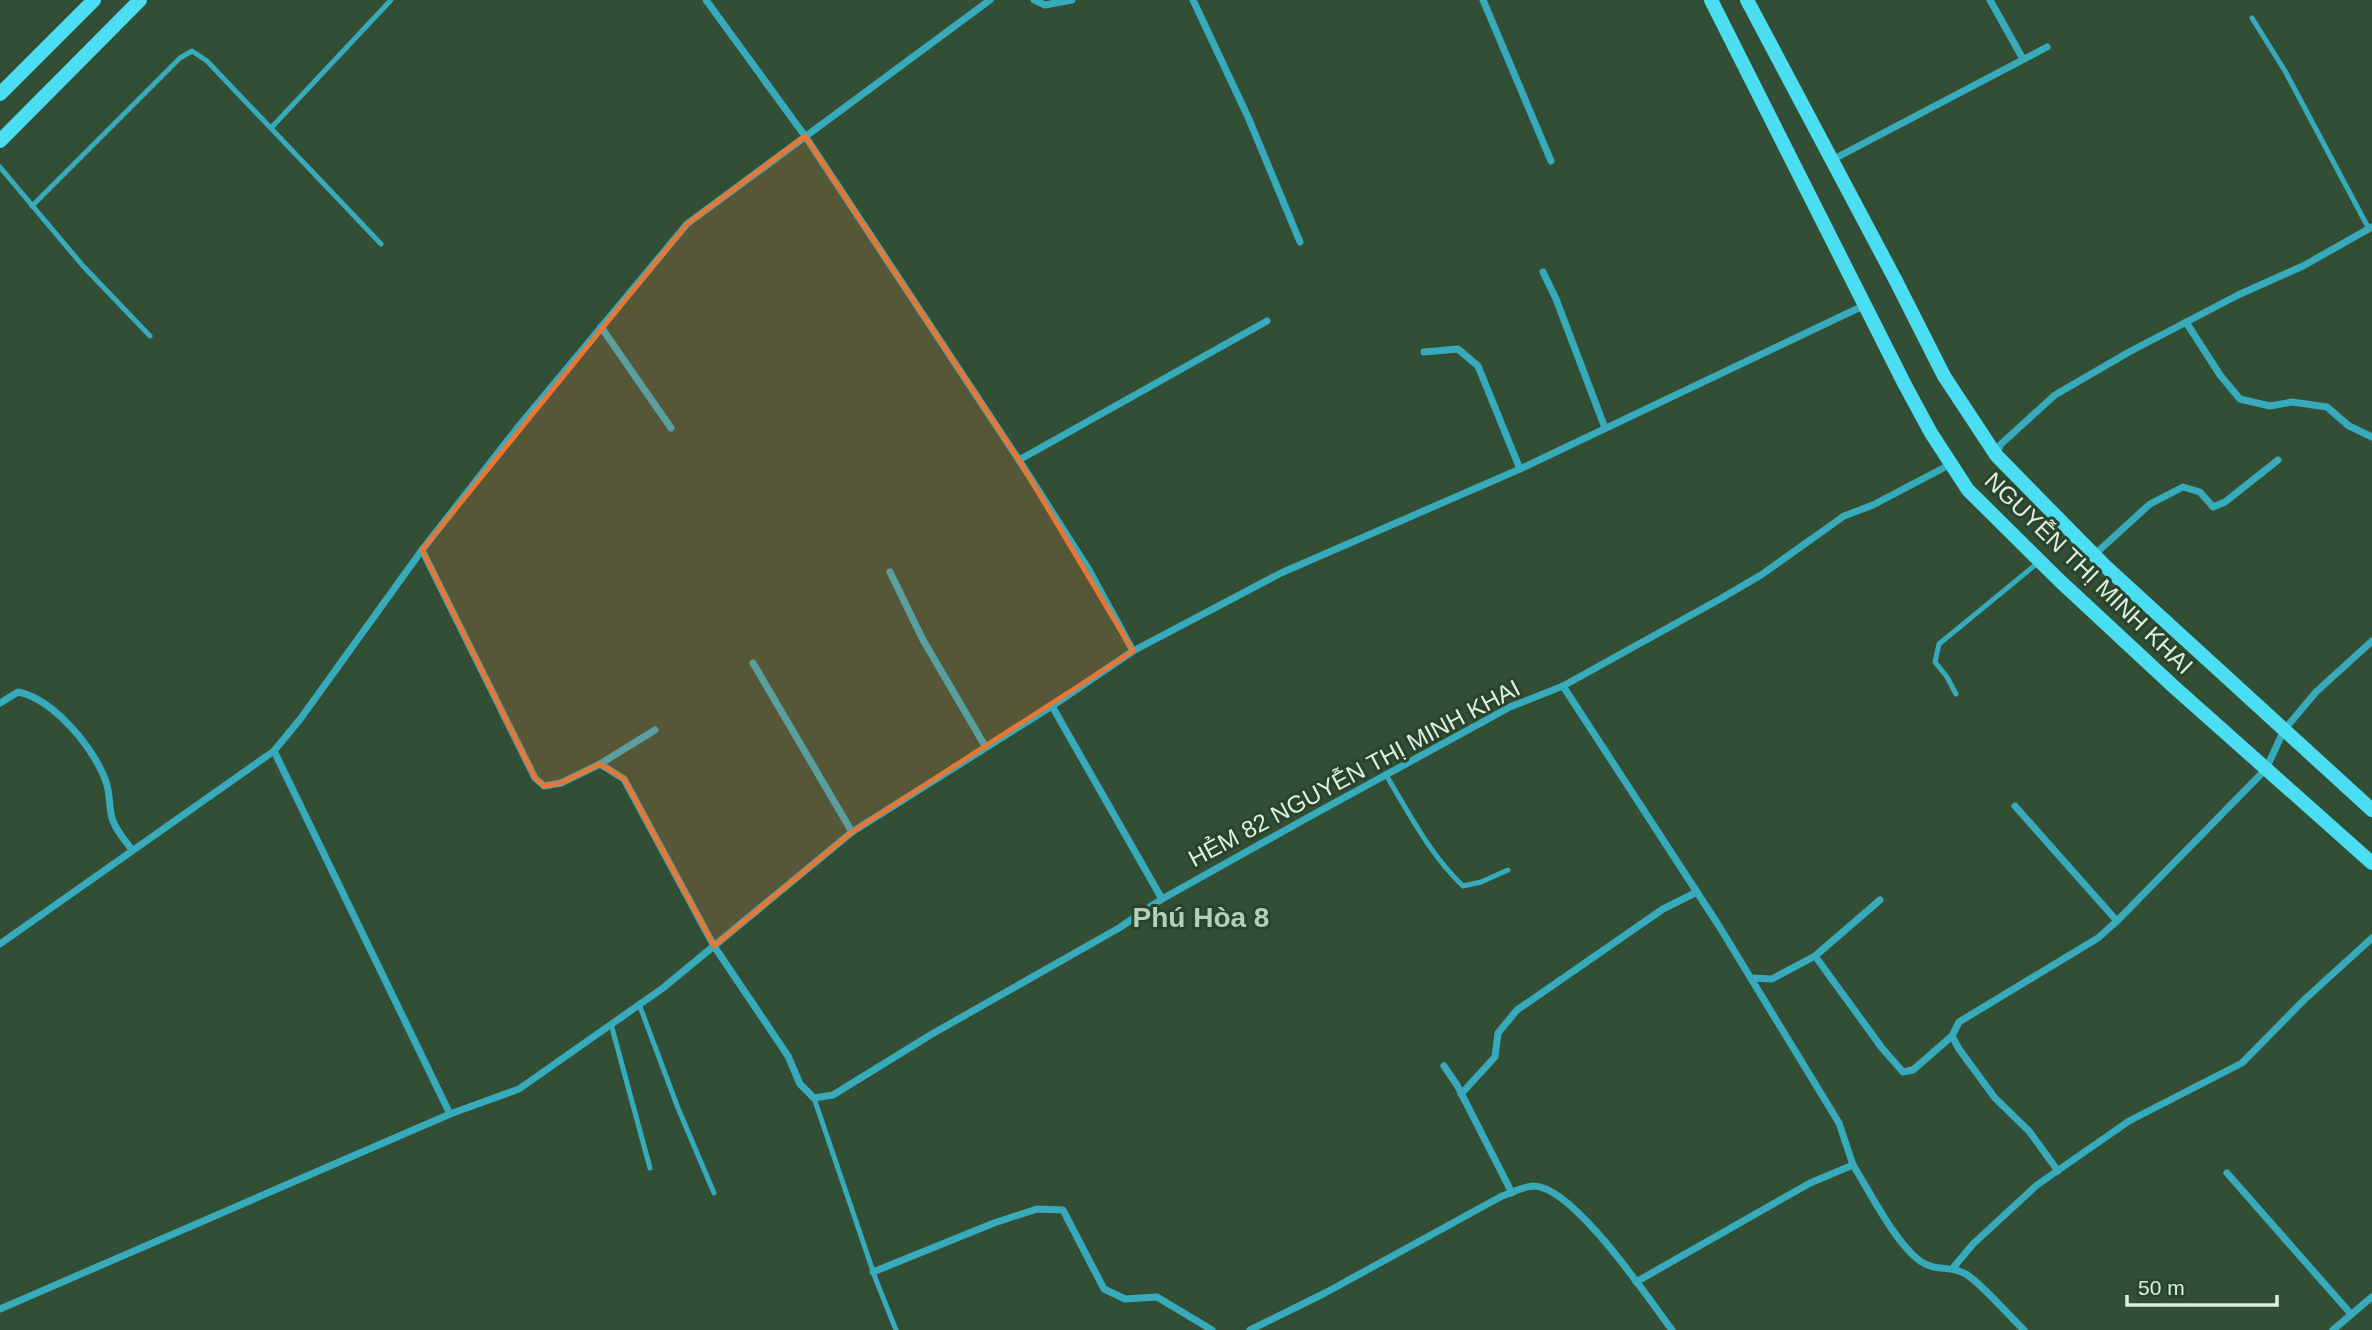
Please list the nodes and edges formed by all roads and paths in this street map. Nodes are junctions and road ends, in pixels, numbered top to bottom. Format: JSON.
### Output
{"nodes":[{"id":1,"x":94,"y":0,"type":"edge"},
{"id":2,"x":140,"y":0,"type":"edge"},
{"id":3,"x":391,"y":0,"type":"edge"},
{"id":4,"x":706,"y":0,"type":"edge"},
{"id":5,"x":990,"y":0,"type":"edge"},
{"id":6,"x":1034,"y":0,"type":"edge"},
{"id":7,"x":1072,"y":0,"type":"edge"},
{"id":8,"x":1193,"y":0,"type":"edge"},
{"id":9,"x":1483,"y":0,"type":"edge"},
{"id":10,"x":1711,"y":0,"type":"edge"},
{"id":11,"x":1747,"y":0,"type":"edge"},
{"id":12,"x":1990,"y":0,"type":"edge"},
{"id":13,"x":2252,"y":18,"type":"dead end"},
{"id":14,"x":2047,"y":47,"type":"dead end"},
{"id":15,"x":2023,"y":59,"type":"junction"},
{"id":16,"x":0,"y":94,"type":"edge"},
{"id":17,"x":271,"y":128,"type":"junction"},
{"id":18,"x":805,"y":136,"type":"junction"},
{"id":19,"x":0,"y":141,"type":"edge"},
{"id":20,"x":1832,"y":160,"type":"junction"},
{"id":21,"x":1551,"y":161,"type":"dead end"},
{"id":22,"x":0,"y":167,"type":"edge"},
{"id":23,"x":32,"y":206,"type":"junction"},
{"id":24,"x":2370,"y":228,"type":"edge"},
{"id":25,"x":1300,"y":242,"type":"dead end"},
{"id":26,"x":381,"y":244,"type":"dead end"},
{"id":27,"x":1544,"y":272,"type":"dead end"},
{"id":28,"x":1865,"y":305,"type":"junction"},
{"id":29,"x":1267,"y":321,"type":"dead end"},
{"id":30,"x":2186,"y":322,"type":"junction"},
{"id":31,"x":601,"y":327,"type":"junction"},
{"id":32,"x":150,"y":336,"type":"dead end"},
{"id":33,"x":1423,"y":352,"type":"dead end"},
{"id":34,"x":671,"y":428,"type":"dead end"},
{"id":35,"x":1605,"y":428,"type":"junction"},
{"id":36,"x":2372,"y":437,"type":"edge"},
{"id":37,"x":1996,"y":455,"type":"junction"},
{"id":38,"x":1019,"y":460,"type":"junction"},
{"id":39,"x":2277,"y":460,"type":"dead end"},
{"id":40,"x":1951,"y":464,"type":"junction"},
{"id":41,"x":1520,"y":469,"type":"junction"},
{"id":42,"x":422,"y":550,"type":"junction"},
{"id":43,"x":2094,"y":555,"type":"junction"},
{"id":44,"x":2040,"y":561,"type":"junction"},
{"id":45,"x":890,"y":572,"type":"dead end"},
{"id":46,"x":2372,"y":641,"type":"edge"},
{"id":47,"x":1133,"y":651,"type":"junction"},
{"id":48,"x":752,"y":663,"type":"dead end"},
{"id":49,"x":1563,"y":686,"type":"junction"},
{"id":50,"x":1956,"y":694,"type":"dead end"},
{"id":51,"x":0,"y":703,"type":"edge"},
{"id":52,"x":1052,"y":706,"type":"junction"},
{"id":53,"x":655,"y":730,"type":"dead end"},
{"id":54,"x":2284,"y":730,"type":"junction"},
{"id":55,"x":985,"y":746,"type":"junction"},
{"id":56,"x":275,"y":751,"type":"junction"},
{"id":57,"x":600,"y":764,"type":"junction"},
{"id":58,"x":2266,"y":769,"type":"junction"},
{"id":59,"x":1386,"y":775,"type":"junction"},
{"id":60,"x":2015,"y":806,"type":"dead end"},
{"id":61,"x":2372,"y":810,"type":"edge"},
{"id":62,"x":852,"y":832,"type":"junction"},
{"id":63,"x":132,"y":850,"type":"junction"},
{"id":64,"x":2372,"y":863,"type":"edge"},
{"id":65,"x":1508,"y":870,"type":"dead end"},
{"id":66,"x":1697,"y":892,"type":"junction"},
{"id":67,"x":1162,"y":900,"type":"junction"},
{"id":68,"x":1880,"y":900,"type":"dead end"},
{"id":69,"x":2117,"y":921,"type":"junction"},
{"id":70,"x":2372,"y":938,"type":"edge"},
{"id":71,"x":0,"y":944,"type":"edge"},
{"id":72,"x":714,"y":946,"type":"junction"},
{"id":73,"x":1815,"y":956,"type":"junction"},
{"id":74,"x":1751,"y":978,"type":"junction"},
{"id":75,"x":639,"y":1004,"type":"junction"},
{"id":76,"x":611,"y":1024,"type":"junction"},
{"id":77,"x":1952,"y":1036,"type":"junction"},
{"id":78,"x":1444,"y":1066,"type":"dead end"},
{"id":79,"x":1461,"y":1094,"type":"junction"},
{"id":80,"x":814,"y":1098,"type":"junction"},
{"id":81,"x":450,"y":1114,"type":"junction"},
{"id":82,"x":1853,"y":1165,"type":"junction"},
{"id":83,"x":650,"y":1168,"type":"dead end"},
{"id":84,"x":2058,"y":1171,"type":"junction"},
{"id":85,"x":2227,"y":1172,"type":"dead end"},
{"id":86,"x":714,"y":1193,"type":"dead end"},
{"id":87,"x":1512,"y":1193,"type":"junction"},
{"id":88,"x":1953,"y":1268,"type":"junction"},
{"id":89,"x":873,"y":1272,"type":"junction"},
{"id":90,"x":1636,"y":1282,"type":"junction"},
{"id":91,"x":2372,"y":1297,"type":"edge"},
{"id":92,"x":0,"y":1309,"type":"edge"},
{"id":93,"x":2351,"y":1314,"type":"junction"},
{"id":94,"x":896,"y":1330,"type":"edge"},
{"id":95,"x":1212,"y":1330,"type":"edge"},
{"id":96,"x":1250,"y":1330,"type":"edge"},
{"id":97,"x":1672,"y":1330,"type":"edge"},
{"id":98,"x":2024,"y":1330,"type":"edge"},
{"id":99,"x":2333,"y":1330,"type":"edge"}],
"edges":[{"from":1,"to":16,"type":"main road"},
{"from":2,"to":19,"type":"main road"},
{"from":3,"to":17,"type":"lane"},
{"from":4,"to":18,"type":"street"},
{"from":5,"to":18,"type":"street"},
{"from":6,"to":7,"type":"street"},
{"from":8,"to":25,"type":"street"},
{"from":9,"to":21,"type":"street"},
{"from":10,"to":28,"type":"main road","name":"NGUYỄN THỊ MINH KHAI"},
{"from":11,"to":20,"type":"main road","name":"NGUYỄN THỊ MINH KHAI"},
{"from":12,"to":15,"type":"street"},
{"from":13,"to":24,"type":"lane"},
{"from":14,"to":15,"type":"street"},
{"from":15,"to":20,"type":"street"},
{"from":17,"to":23,"type":"lane"},
{"from":17,"to":26,"type":"lane"},
{"from":18,"to":31,"type":"street"},
{"from":18,"to":38,"type":"street"},
{"from":20,"to":37,"type":"main road","name":"NGUYỄN THỊ MINH KHAI"},
{"from":22,"to":23,"type":"lane"},
{"from":23,"to":32,"type":"lane"},
{"from":24,"to":30,"type":"street"},
{"from":27,"to":35,"type":"street"},
{"from":28,"to":35,"type":"street"},
{"from":28,"to":40,"type":"main road","name":"NGUYỄN THỊ MINH KHAI"},
{"from":29,"to":38,"type":"street"},
{"from":30,"to":36,"type":"street"},
{"from":30,"to":37,"type":"street"},
{"from":31,"to":34,"type":"street"},
{"from":31,"to":42,"type":"street"},
{"from":33,"to":41,"type":"street"},
{"from":35,"to":41,"type":"street"},
{"from":37,"to":43,"type":"main road","name":"NGUYỄN THỊ MINH KHAI"},
{"from":38,"to":47,"type":"street"},
{"from":39,"to":43,"type":"street"},
{"from":40,"to":44,"type":"main road","name":"NGUYỄN THỊ MINH KHAI"},
{"from":40,"to":49,"type":"street","name":"HẺM 82 NGUYỄN THỊ MINH KHAI"},
{"from":41,"to":47,"type":"street"},
{"from":42,"to":56,"type":"street"},
{"from":42,"to":57,"type":"street"},
{"from":43,"to":54,"type":"main road","name":"NGUYỄN THỊ MINH KHAI"},
{"from":44,"to":50,"type":"lane"},
{"from":44,"to":58,"type":"main road","name":"NGUYỄN THỊ MINH KHAI"},
{"from":45,"to":55,"type":"street"},
{"from":46,"to":54,"type":"street"},
{"from":47,"to":52,"type":"street"},
{"from":48,"to":62,"type":"street"},
{"from":49,"to":59,"type":"street","name":"HẺM 82 NGUYỄN THỊ MINH KHAI"},
{"from":49,"to":66,"type":"street"},
{"from":51,"to":63,"type":"street"},
{"from":52,"to":55,"type":"street"},
{"from":52,"to":67,"type":"street"},
{"from":53,"to":57,"type":"street"},
{"from":54,"to":58,"type":"street"},
{"from":54,"to":61,"type":"main road","name":"NGUYỄN THỊ MINH KHAI"},
{"from":55,"to":62,"type":"street"},
{"from":56,"to":63,"type":"street"},
{"from":56,"to":81,"type":"street"},
{"from":57,"to":72,"type":"street"},
{"from":58,"to":64,"type":"main road","name":"NGUYỄN THỊ MINH KHAI"},
{"from":58,"to":69,"type":"street"},
{"from":59,"to":65,"type":"lane"},
{"from":59,"to":67,"type":"street","name":"HẺM 82 NGUYỄN THỊ MINH KHAI"},
{"from":60,"to":69,"type":"street"},
{"from":62,"to":72,"type":"street"},
{"from":63,"to":71,"type":"street"},
{"from":66,"to":74,"type":"street"},
{"from":66,"to":79,"type":"street"},
{"from":67,"to":80,"type":"street","name":"HẺM 82 NGUYỄN THỊ MINH KHAI"},
{"from":68,"to":73,"type":"street"},
{"from":69,"to":77,"type":"street"},
{"from":70,"to":84,"type":"street"},
{"from":72,"to":75,"type":"street"},
{"from":72,"to":80,"type":"street"},
{"from":73,"to":74,"type":"street"},
{"from":73,"to":77,"type":"street"},
{"from":74,"to":82,"type":"street"},
{"from":75,"to":76,"type":"street"},
{"from":75,"to":86,"type":"lane"},
{"from":76,"to":81,"type":"street"},
{"from":76,"to":83,"type":"lane"},
{"from":77,"to":84,"type":"street"},
{"from":78,"to":79,"type":"street"},
{"from":79,"to":87,"type":"street"},
{"from":80,"to":89,"type":"lane"},
{"from":81,"to":92,"type":"street"},
{"from":82,"to":88,"type":"street"},
{"from":82,"to":90,"type":"street"},
{"from":84,"to":88,"type":"street"},
{"from":85,"to":93,"type":"street"},
{"from":87,"to":90,"type":"street"},
{"from":87,"to":96,"type":"street"},
{"from":88,"to":98,"type":"street"},
{"from":89,"to":94,"type":"lane"},
{"from":89,"to":95,"type":"street"},
{"from":90,"to":97,"type":"street"},
{"from":91,"to":93,"type":"street"},
{"from":93,"to":99,"type":"street"}]}
